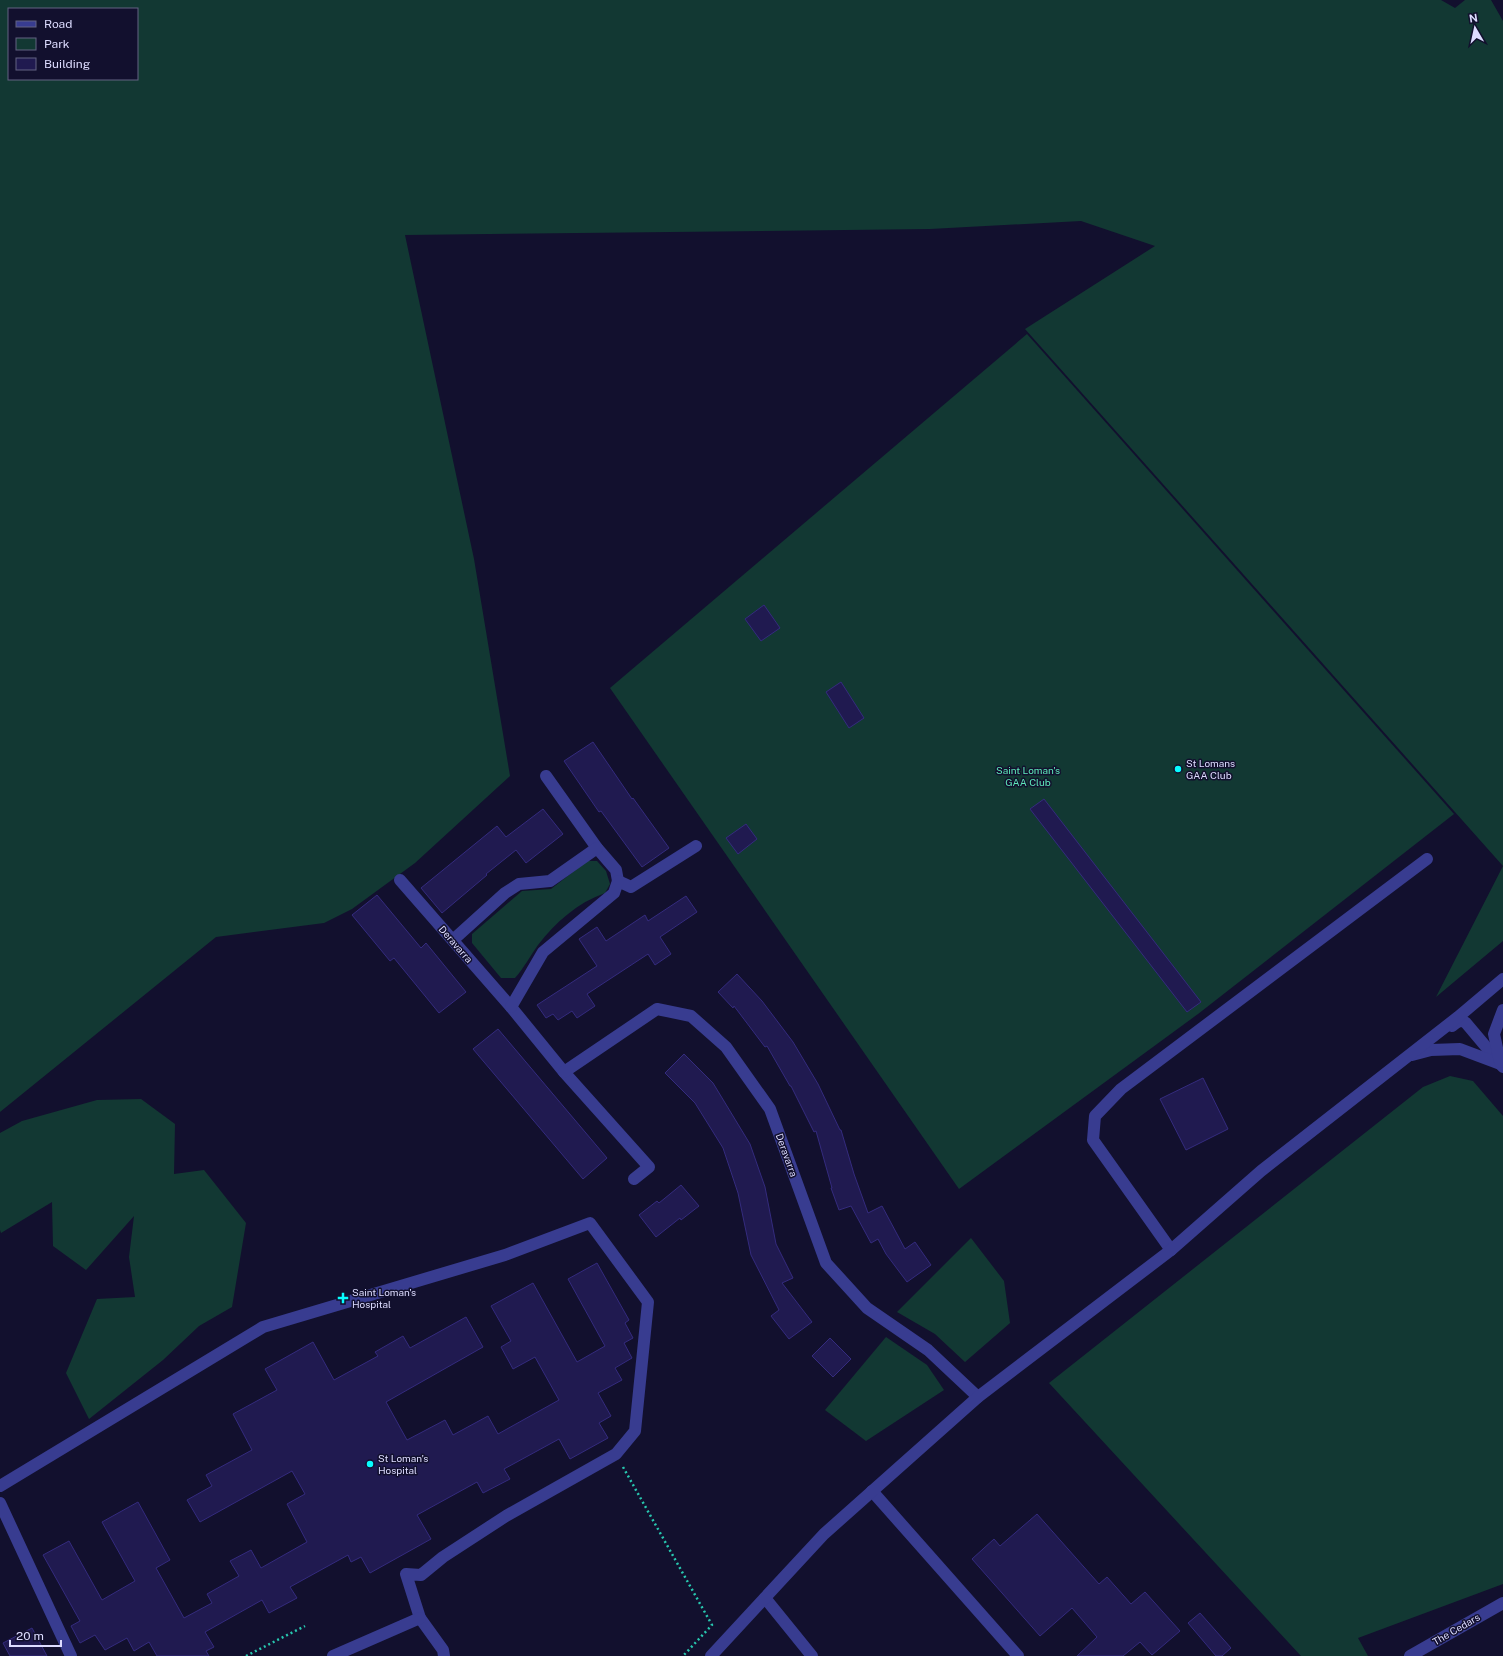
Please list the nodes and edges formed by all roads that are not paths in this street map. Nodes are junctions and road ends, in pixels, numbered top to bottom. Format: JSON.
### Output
{"nodes":[{"id":1,"x":546,"y":776,"type":"dead end"},
{"id":2,"x":696,"y":846,"type":"dead end"},
{"id":3,"x":597,"y":848,"type":"junction"},
{"id":4,"x":1427,"y":859,"type":"dead end"},
{"id":5,"x":400,"y":880,"type":"dead end"},
{"id":6,"x":618,"y":881,"type":"junction"},
{"id":7,"x":453,"y":940,"type":"junction"},
{"id":8,"x":1503,"y":980,"type":"edge"},
{"id":9,"x":511,"y":1007,"type":"junction"},
{"id":10,"x":1503,"y":1010,"type":"edge"},
{"id":11,"x":1425,"y":1042,"type":"junction"},
{"id":12,"x":1407,"y":1056,"type":"junction"},
{"id":13,"x":1502,"y":1066,"type":"edge"},
{"id":14,"x":564,"y":1072,"type":"junction"},
{"id":15,"x":634,"y":1180,"type":"dead end"},
{"id":16,"x":1171,"y":1250,"type":"junction"},
{"id":17,"x":978,"y":1397,"type":"junction"},
{"id":18,"x":0,"y":1486,"type":"edge"},
{"id":19,"x":872,"y":1491,"type":"junction"},
{"id":20,"x":0,"y":1503,"type":"edge"},
{"id":21,"x":766,"y":1598,"type":"junction"},
{"id":22,"x":1503,"y":1603,"type":"edge"},
{"id":23,"x":420,"y":1618,"type":"junction"},
{"id":24,"x":71,"y":1656,"type":"edge"},
{"id":25,"x":334,"y":1656,"type":"edge"},
{"id":26,"x":444,"y":1656,"type":"edge"},
{"id":27,"x":711,"y":1656,"type":"edge"},
{"id":28,"x":812,"y":1656,"type":"edge"},
{"id":29,"x":1018,"y":1656,"type":"edge"},
{"id":30,"x":1410,"y":1656,"type":"edge"}],
"edges":[{"from":1,"to":3,"type":"street"},
{"from":2,"to":6,"type":"street"},
{"from":3,"to":6,"type":"street"},
{"from":3,"to":7,"type":"street"},
{"from":4,"to":16,"type":"street"},
{"from":5,"to":7,"type":"street","name":"Deravarra"},
{"from":6,"to":9,"type":"street"},
{"from":7,"to":9,"type":"street","name":"Deravarra"},
{"from":8,"to":11,"type":"street"},
{"from":9,"to":14,"type":"street","name":"Deravarra"},
{"from":10,"to":13,"type":"street"},
{"from":11,"to":12,"type":"street"},
{"from":11,"to":13,"type":"street"},
{"from":12,"to":13,"type":"street"},
{"from":12,"to":16,"type":"street"},
{"from":14,"to":15,"type":"street","name":"Deravarra"},
{"from":14,"to":17,"type":"street","name":"Deravarra"},
{"from":16,"to":17,"type":"street"},
{"from":17,"to":19,"type":"street"},
{"from":18,"to":23,"type":"street"},
{"from":19,"to":21,"type":"street"},
{"from":19,"to":29,"type":"street"},
{"from":20,"to":24,"type":"street"},
{"from":21,"to":27,"type":"street"},
{"from":21,"to":28,"type":"street"},
{"from":22,"to":30,"type":"street","name":"The Cedars"},
{"from":23,"to":25,"type":"street"},
{"from":23,"to":26,"type":"street"}]}
